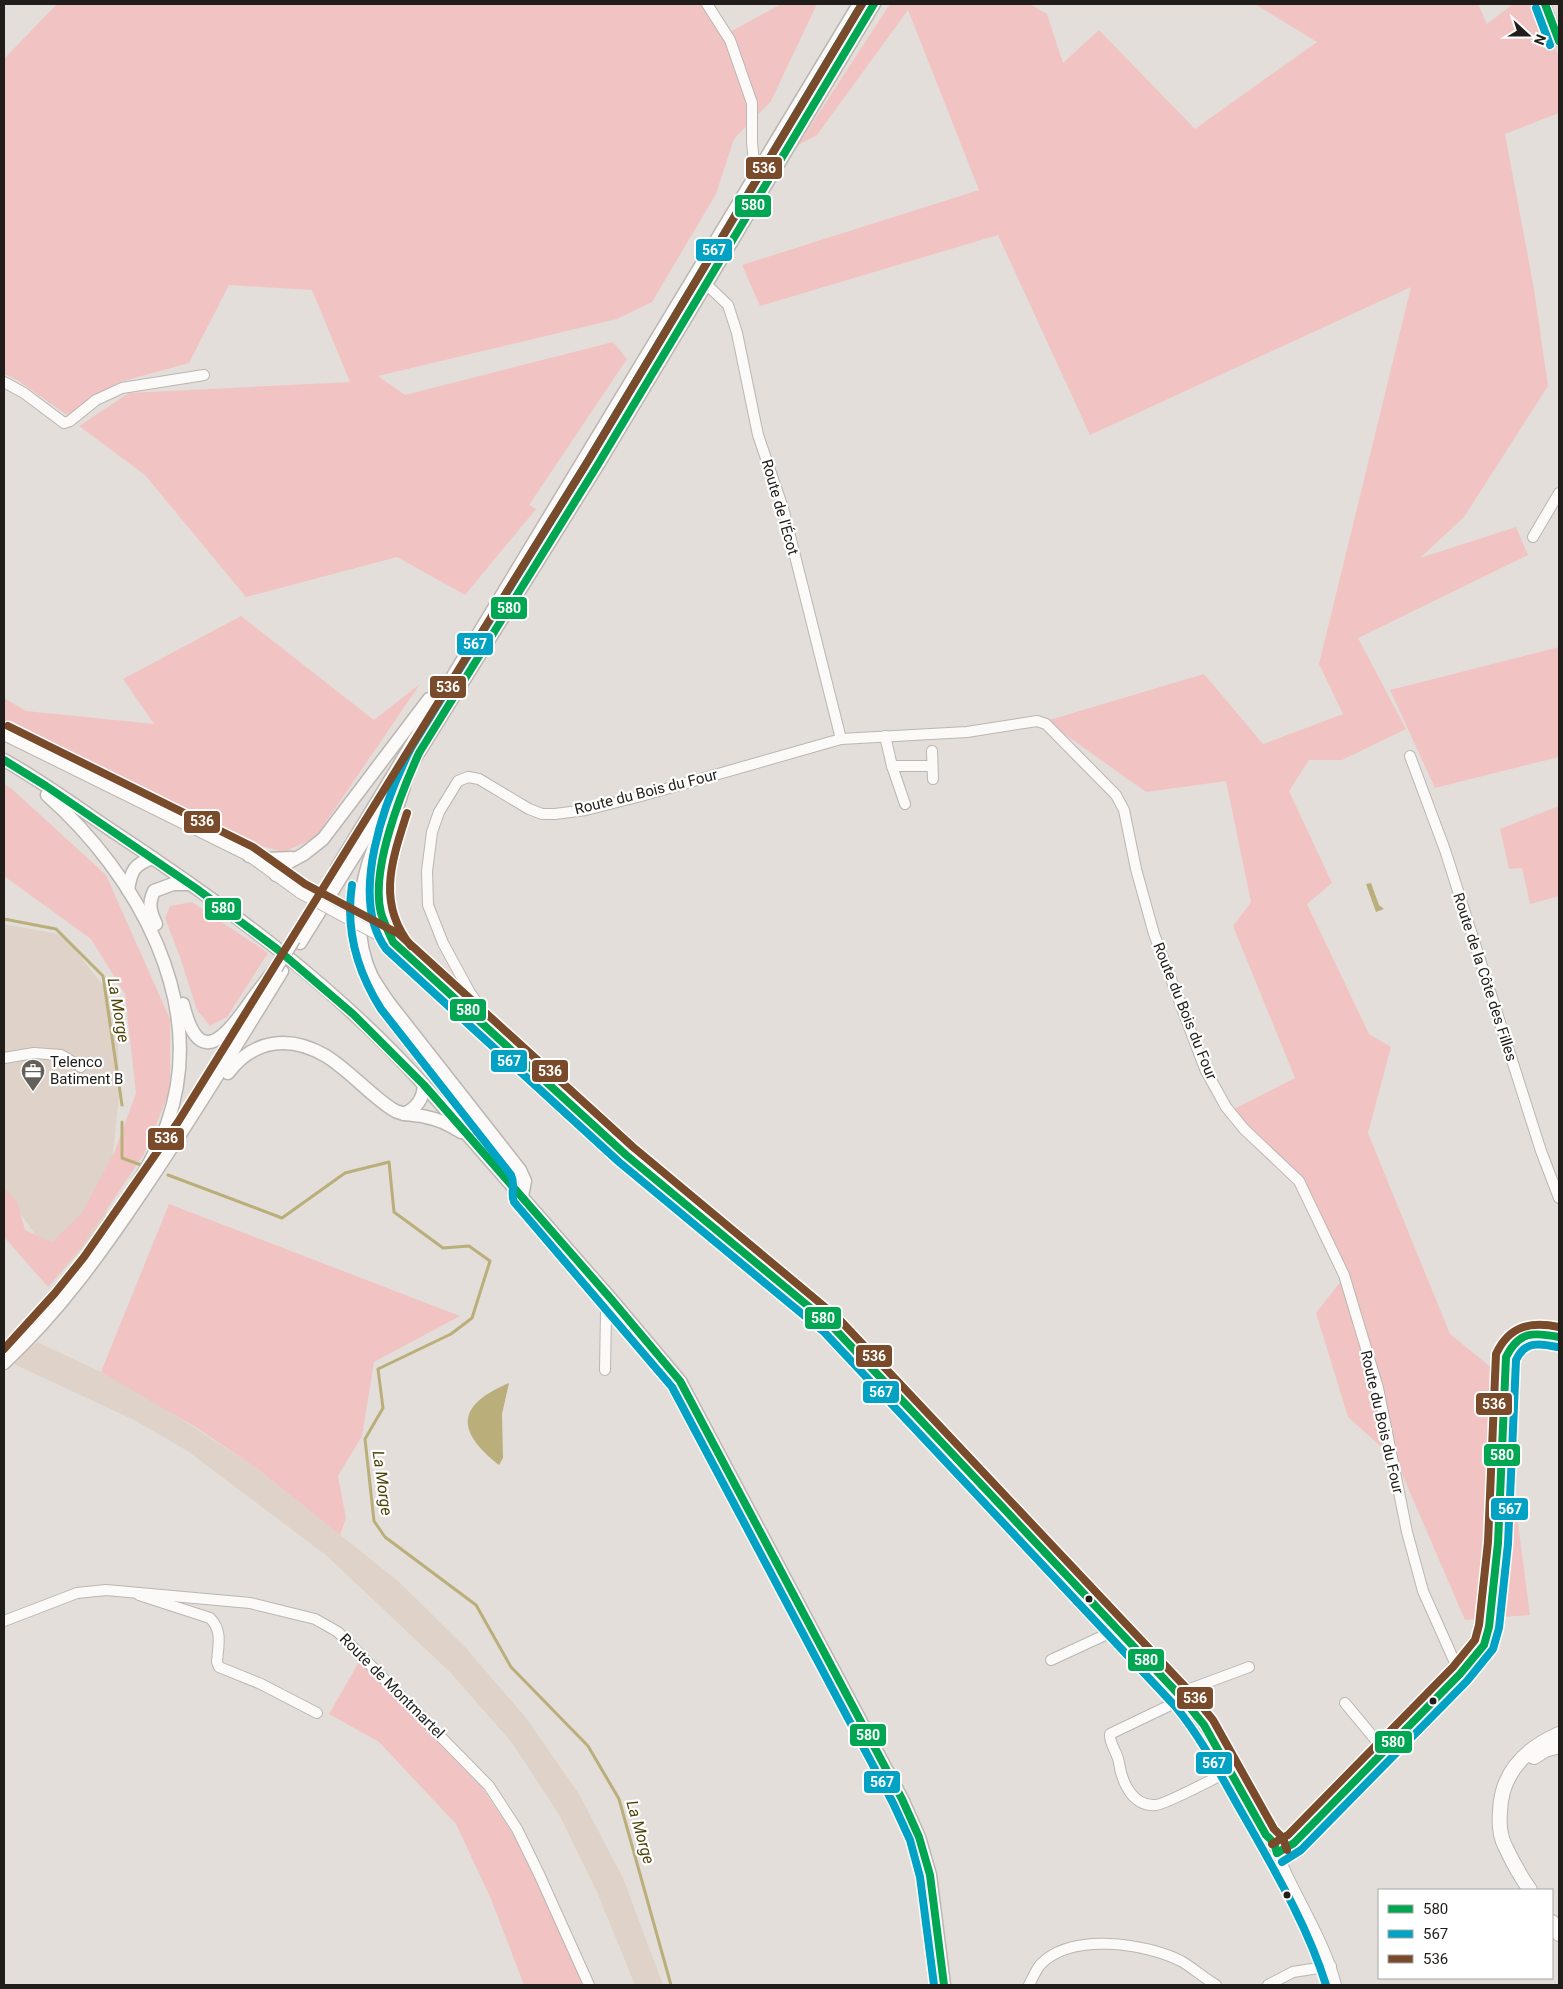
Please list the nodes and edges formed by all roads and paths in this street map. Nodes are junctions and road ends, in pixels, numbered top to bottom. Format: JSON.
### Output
{"nodes":[{"id":1,"x":707,"y":4,"type":"edge"},
{"id":2,"x":859,"y":4,"type":"edge"},
{"id":3,"x":874,"y":4,"type":"edge"},
{"id":4,"x":1545,"y":4,"type":"edge"},
{"id":5,"x":1559,"y":42,"type":"edge"},
{"id":6,"x":755,"y":173,"type":"junction"},
{"id":7,"x":706,"y":284,"type":"junction"},
{"id":8,"x":204,"y":375,"type":"dead end"},
{"id":9,"x":4,"y":382,"type":"edge"},
{"id":10,"x":1559,"y":494,"type":"edge"},
{"id":11,"x":1533,"y":537,"type":"dead end"},
{"id":12,"x":475,"y":636,"type":"junction"},
{"id":13,"x":4,"y":735,"type":"edge"},
{"id":14,"x":885,"y":736,"type":"junction"},
{"id":15,"x":841,"y":739,"type":"junction"},
{"id":16,"x":932,"y":751,"type":"dead end"},
{"id":17,"x":419,"y":754,"type":"junction"},
{"id":18,"x":1410,"y":756,"type":"dead end"},
{"id":19,"x":8,"y":762,"type":"edge"},
{"id":20,"x":892,"y":766,"type":"junction"},
{"id":21,"x":931,"y":766,"type":"junction"},
{"id":22,"x":933,"y":779,"type":"dead end"},
{"id":23,"x":404,"y":786,"type":"junction"},
{"id":24,"x":905,"y":804,"type":"dead end"},
{"id":25,"x":249,"y":856,"type":"junction"},
{"id":26,"x":297,"y":857,"type":"junction"},
{"id":27,"x":153,"y":858,"type":"junction"},
{"id":28,"x":276,"y":875,"type":"junction"},
{"id":29,"x":190,"y":884,"type":"junction"},
{"id":30,"x":128,"y":890,"type":"junction"},
{"id":31,"x":297,"y":941,"type":"junction"},
{"id":32,"x":393,"y":942,"type":"junction"},
{"id":33,"x":279,"y":969,"type":"junction"},
{"id":34,"x":502,"y":1040,"type":"junction"},
{"id":35,"x":4,"y":1058,"type":"edge"},
{"id":36,"x":81,"y":1067,"type":"dead end"},
{"id":37,"x":424,"y":1085,"type":"junction"},
{"id":38,"x":404,"y":1114,"type":"junction"},
{"id":39,"x":186,"y":1127,"type":"junction"},
{"id":40,"x":469,"y":1137,"type":"junction"},
{"id":41,"x":522,"y":1196,"type":"junction"},
{"id":42,"x":1559,"y":1198,"type":"edge"},
{"id":43,"x":125,"y":1205,"type":"junction"},
{"id":44,"x":611,"y":1299,"type":"junction"},
{"id":45,"x":1559,"y":1337,"type":"edge"},
{"id":46,"x":20,"y":1342,"type":"junction"},
{"id":47,"x":5,"y":1359,"type":"edge"},
{"id":48,"x":605,"y":1370,"type":"dead end"},
{"id":49,"x":134,"y":1591,"type":"junction"},
{"id":50,"x":4,"y":1621,"type":"edge"},
{"id":51,"x":1118,"y":1629,"type":"junction"},
{"id":52,"x":1051,"y":1660,"type":"dead end"},
{"id":53,"x":1249,"y":1667,"type":"dead end"},
{"id":54,"x":1460,"y":1674,"type":"junction"},
{"id":55,"x":1181,"y":1696,"type":"junction"},
{"id":56,"x":1345,"y":1703,"type":"dead end"},
{"id":57,"x":317,"y":1714,"type":"dead end"},
{"id":58,"x":1559,"y":1734,"type":"edge"},
{"id":59,"x":1559,"y":1746,"type":"edge"},
{"id":60,"x":1384,"y":1750,"type":"junction"},
{"id":61,"x":1230,"y":1771,"type":"junction"},
{"id":62,"x":1277,"y":1853,"type":"junction"},
{"id":63,"x":1515,"y":1863,"type":"junction"},
{"id":64,"x":1529,"y":1889,"type":"edge"},
{"id":65,"x":1331,"y":1966,"type":"junction"},
{"id":66,"x":589,"y":1985,"type":"edge"},
{"id":67,"x":944,"y":1985,"type":"edge"},
{"id":68,"x":1030,"y":1985,"type":"edge"},
{"id":69,"x":1216,"y":1985,"type":"edge"},
{"id":70,"x":1268,"y":1985,"type":"edge"},
{"id":71,"x":1336,"y":1985,"type":"edge"}],
"edges":[{"from":1,"to":6,"type":"street"},
{"from":2,"to":6,"type":"main road"},
{"from":3,"to":7,"type":"main road"},
{"from":4,"to":5,"type":"street"},
{"from":6,"to":12,"type":"main road"},
{"from":7,"to":15,"type":"street","name":"Route de l'Écot"},
{"from":7,"to":17,"type":"main road"},
{"from":8,"to":9,"type":"street"},
{"from":10,"to":11,"type":"street"},
{"from":12,"to":26,"type":"main road"},
{"from":12,"to":31,"type":"main road"},
{"from":13,"to":25,"type":"street"},
{"from":14,"to":15,"type":"street","name":"Route du Bois du Four"},
{"from":14,"to":20,"type":"street"},
{"from":14,"to":54,"type":"street","name":"Route du Bois du Four"},
{"from":15,"to":34,"type":"street","name":"Route du Bois du Four"},
{"from":16,"to":21,"type":"street"},
{"from":17,"to":23,"type":"main road"},
{"from":17,"to":31,"type":"main road"},
{"from":18,"to":42,"type":"street","name":"Route de la Côte des Filles"},
{"from":19,"to":27,"type":"main road"},
{"from":19,"to":30,"type":"main road"},
{"from":20,"to":21,"type":"street"},
{"from":20,"to":24,"type":"street"},
{"from":21,"to":22,"type":"street"},
{"from":23,"to":32,"type":"main road"},
{"from":23,"to":41,"type":"main road"},
{"from":25,"to":26,"type":"main road"},
{"from":25,"to":28,"type":"street"},
{"from":26,"to":28,"type":"main road"},
{"from":27,"to":29,"type":"main road"},
{"from":27,"to":30,"type":"main road"},
{"from":28,"to":32,"type":"street","bridge":true},
{"from":29,"to":33,"type":"main road"},
{"from":29,"to":37,"type":"main road"},
{"from":30,"to":43,"type":"main road"},
{"from":31,"to":33,"type":"main road"},
{"from":32,"to":34,"type":"street"},
{"from":33,"to":39,"type":"main road"},
{"from":33,"to":43,"type":"main road"},
{"from":34,"to":51,"type":"street"},
{"from":35,"to":36,"type":"street"},
{"from":37,"to":38,"type":"main road"},
{"from":37,"to":40,"type":"main road"},
{"from":38,"to":39,"type":"main road"},
{"from":38,"to":40,"type":"main road"},
{"from":39,"to":46,"type":"main road"},
{"from":40,"to":41,"type":"main road"},
{"from":41,"to":44,"type":"main road"},
{"from":43,"to":46,"type":"main road"},
{"from":44,"to":48,"type":"street"},
{"from":44,"to":67,"type":"main road"},
{"from":45,"to":54,"type":"street"},
{"from":46,"to":47,"type":"main road"},
{"from":49,"to":50,"type":"street","name":"Route de Montmartel"},
{"from":49,"to":57,"type":"street"},
{"from":49,"to":66,"type":"street","name":"Route de Montmartel"},
{"from":51,"to":52,"type":"street"},
{"from":51,"to":55,"type":"street"},
{"from":53,"to":55,"type":"street"},
{"from":54,"to":60,"type":"street"},
{"from":55,"to":61,"type":"street"},
{"from":55,"to":61,"type":"street"},
{"from":56,"to":60,"type":"street"},
{"from":58,"to":63,"type":"highway"},
{"from":59,"to":63,"type":"highway"},
{"from":60,"to":62,"type":"street"},
{"from":61,"to":62,"type":"street"},
{"from":62,"to":65,"type":"street"},
{"from":63,"to":64,"type":"highway"},
{"from":65,"to":70,"type":"street"},
{"from":65,"to":71,"type":"street"},
{"from":68,"to":69,"type":"street"}]}
